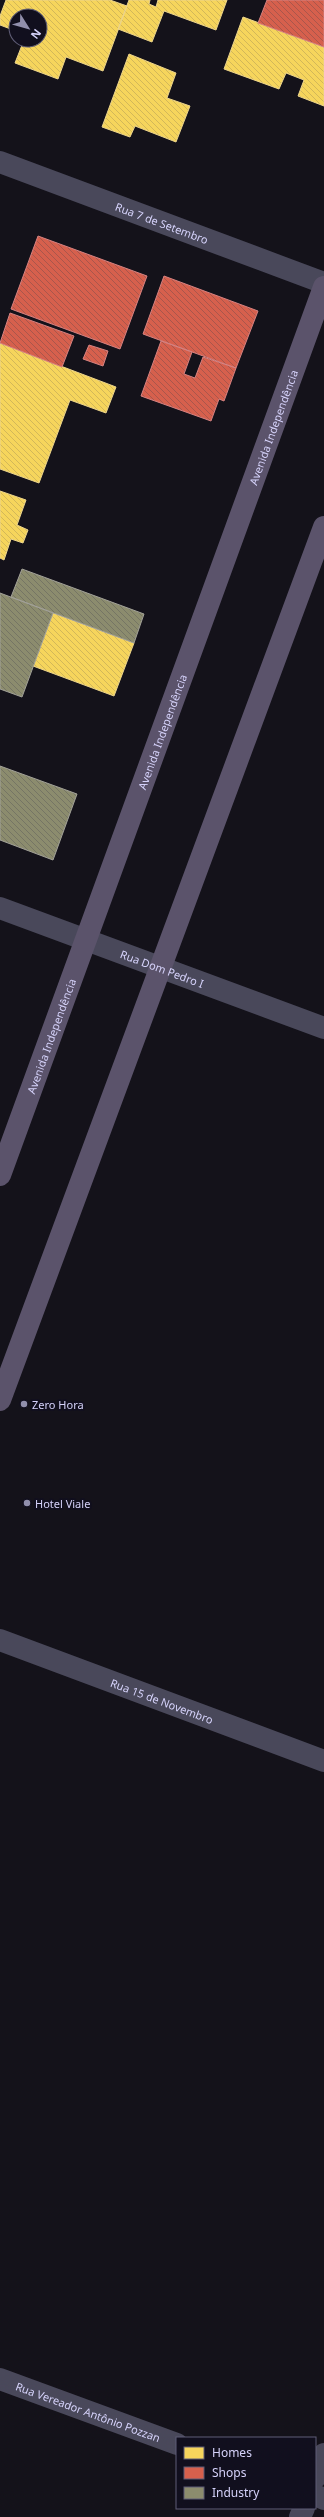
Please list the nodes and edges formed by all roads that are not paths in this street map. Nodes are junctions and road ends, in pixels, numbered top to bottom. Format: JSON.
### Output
{"nodes":[{"id":1,"x":0,"y":162,"type":"edge"},
{"id":2,"x":324,"y":283,"type":"edge"},
{"id":3,"x":324,"y":288,"type":"edge"},
{"id":4,"x":324,"y":527,"type":"edge"},
{"id":5,"x":0,"y":908,"type":"edge"},
{"id":6,"x":86,"y":941,"type":"junction"},
{"id":7,"x":161,"y":967,"type":"junction"},
{"id":8,"x":324,"y":1028,"type":"edge"},
{"id":9,"x":0,"y":1175,"type":"edge"},
{"id":10,"x":0,"y":1400,"type":"edge"},
{"id":11,"x":0,"y":1640,"type":"edge"},
{"id":12,"x":324,"y":1761,"type":"edge"},
{"id":13,"x":0,"y":2379,"type":"edge"},
{"id":14,"x":176,"y":2444,"type":"edge"},
{"id":15,"x":324,"y":2454,"type":"edge"},
{"id":16,"x":316,"y":2475,"type":"edge"}],
"edges":[{"from":1,"to":2,"type":"street","name":"Rua 7 de Setembro"},
{"from":3,"to":6,"type":"main road","name":"Avenida Independência"},
{"from":4,"to":7,"type":"main road"},
{"from":5,"to":6,"type":"street","name":"Rua Dom Pedro I"},
{"from":6,"to":7,"type":"street","name":"Rua Dom Pedro I"},
{"from":6,"to":9,"type":"main road","name":"Avenida Independência"},
{"from":7,"to":8,"type":"street","name":"Rua Dom Pedro I"},
{"from":7,"to":10,"type":"main road"},
{"from":11,"to":12,"type":"street","name":"Rua 15 de Novembro"},
{"from":13,"to":14,"type":"street","name":"Rua Vereador Antônio Pozzan"},
{"from":15,"to":16,"type":"street"}]}
